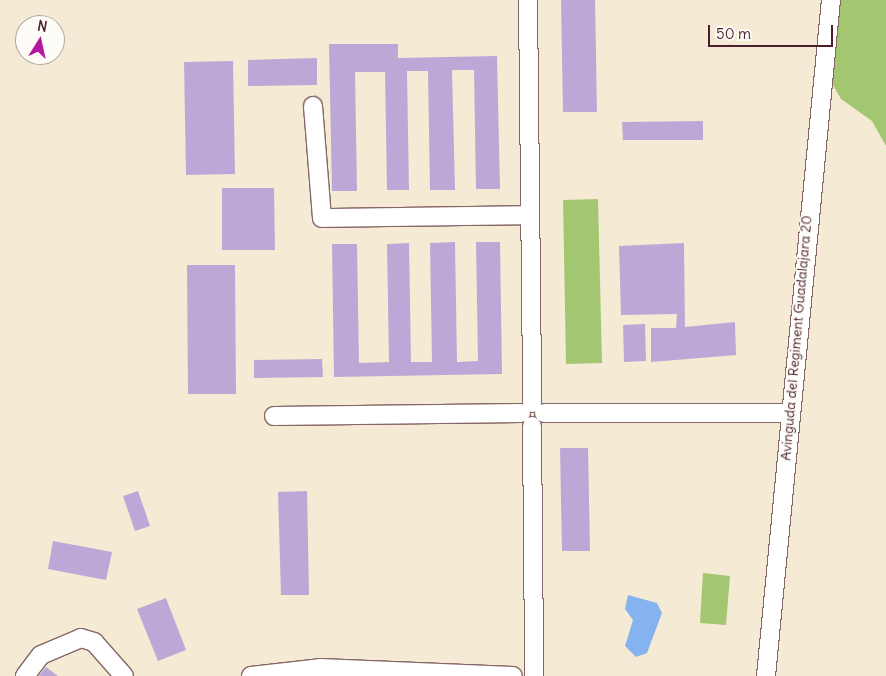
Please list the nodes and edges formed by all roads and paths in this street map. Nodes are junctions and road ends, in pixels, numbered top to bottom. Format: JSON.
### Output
{"nodes":[{"id":1,"x":528,"y":0,"type":"edge"},
{"id":2,"x":831,"y":0,"type":"edge"},
{"id":3,"x":313,"y":106,"type":"dead end"},
{"id":4,"x":530,"y":215,"type":"junction"},
{"id":5,"x":789,"y":413,"type":"junction"},
{"id":6,"x":532,"y":414,"type":"junction"},
{"id":7,"x":274,"y":416,"type":"dead end"},
{"id":8,"x":25,"y":676,"type":"edge"},
{"id":9,"x":124,"y":676,"type":"edge"},
{"id":10,"x":251,"y":676,"type":"edge"},
{"id":11,"x":513,"y":676,"type":"edge"},
{"id":12,"x":534,"y":676,"type":"edge"},
{"id":13,"x":766,"y":676,"type":"edge"}],
"edges":[{"from":1,"to":4,"type":"street"},
{"from":2,"to":5,"type":"street","name":"Avinguda del Regiment Guadalajara 20"},
{"from":3,"to":4,"type":"street"},
{"from":4,"to":6,"type":"street"},
{"from":5,"to":6,"type":"street"},
{"from":5,"to":13,"type":"street","name":"Avinguda del Regiment Guadalajara 20"},
{"from":6,"to":7,"type":"street"},
{"from":6,"to":12,"type":"street"},
{"from":8,"to":9,"type":"street"},
{"from":10,"to":11,"type":"street"}]}
